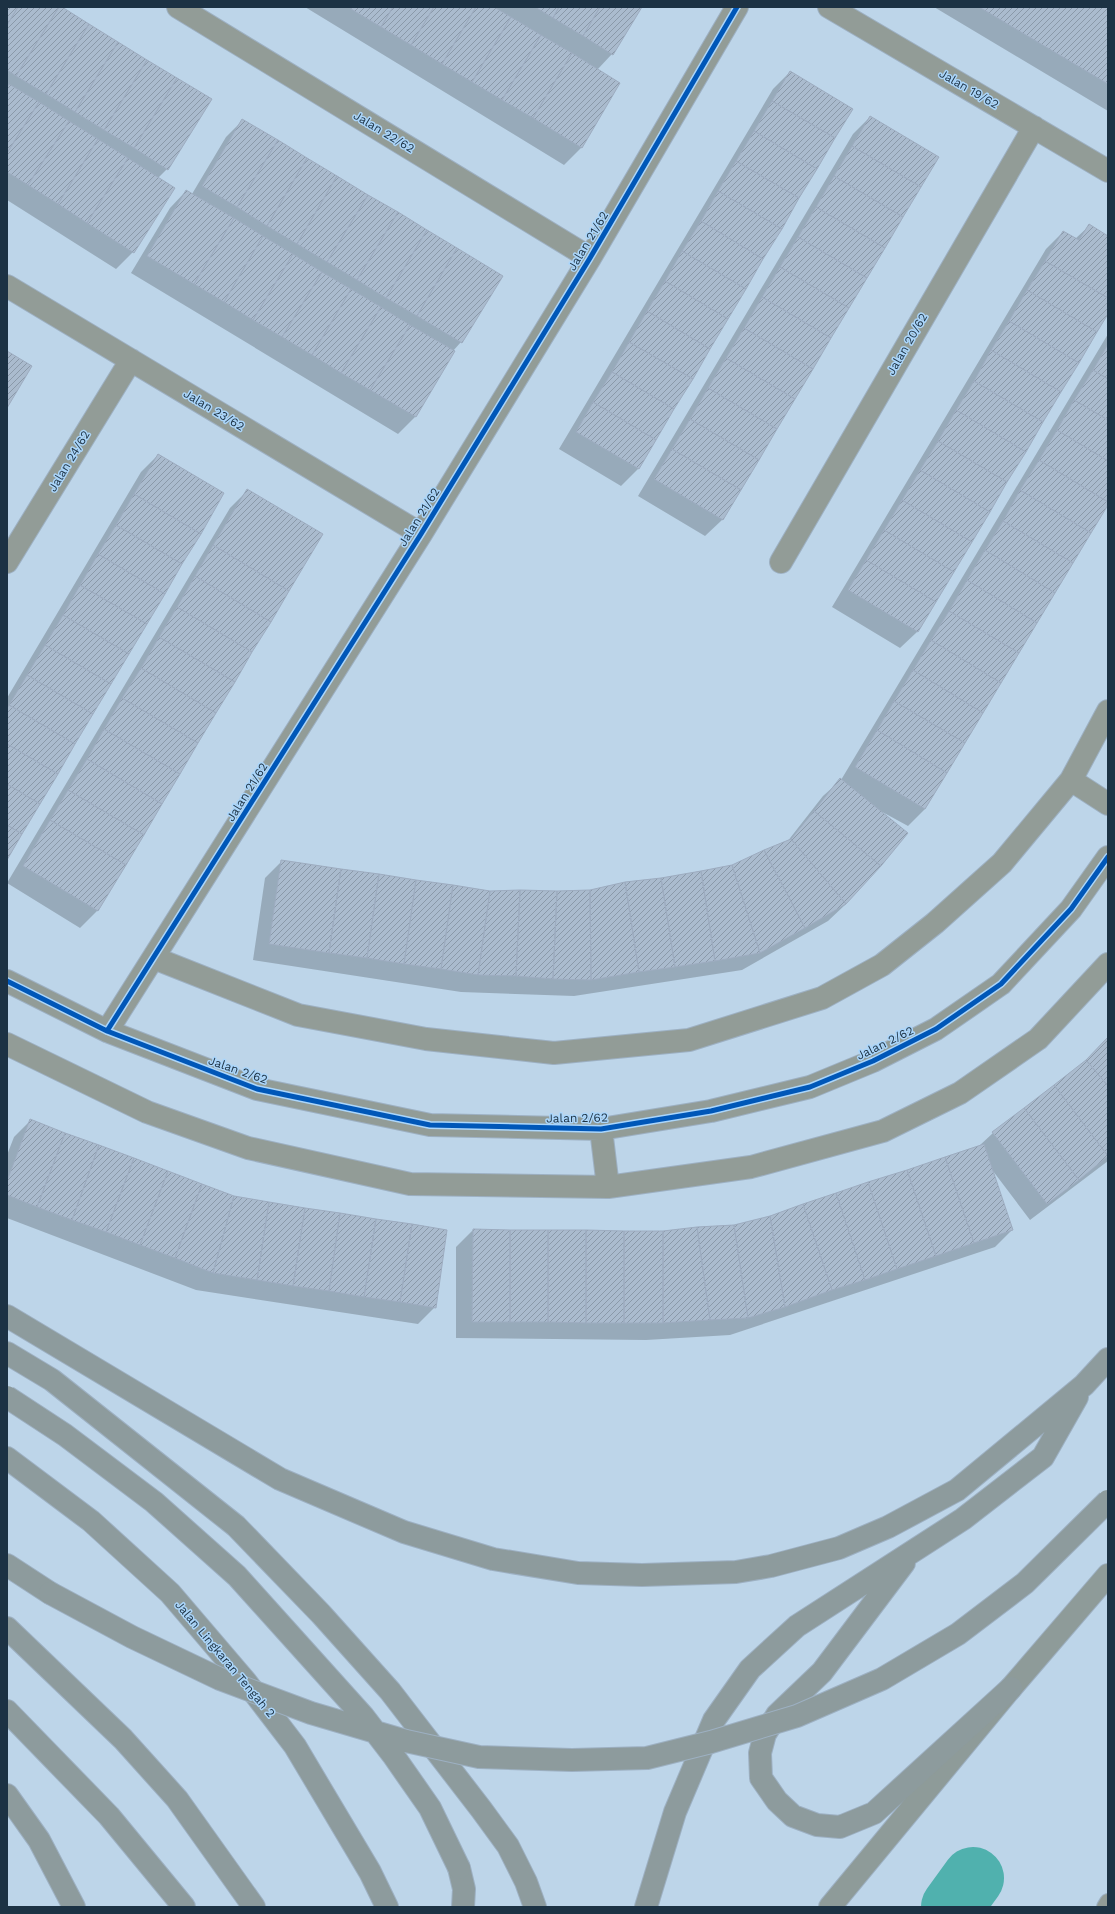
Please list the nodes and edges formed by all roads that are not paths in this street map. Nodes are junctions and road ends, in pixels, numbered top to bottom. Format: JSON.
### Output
{"nodes":[{"id":1,"x":178,"y":7,"type":"edge"},
{"id":2,"x":737,"y":7,"type":"edge"},
{"id":3,"x":829,"y":7,"type":"edge"},
{"id":4,"x":1034,"y":127,"type":"junction"},
{"id":5,"x":1108,"y":171,"type":"edge"},
{"id":6,"x":590,"y":258,"type":"junction"},
{"id":7,"x":7,"y":286,"type":"edge"},
{"id":8,"x":130,"y":360,"type":"junction"},
{"id":9,"x":421,"y":534,"type":"junction"},
{"id":10,"x":7,"y":562,"type":"edge"},
{"id":11,"x":781,"y":562,"type":"dead end"},
{"id":12,"x":1108,"y":711,"type":"edge"},
{"id":13,"x":1072,"y":780,"type":"junction"},
{"id":14,"x":1108,"y":804,"type":"edge"},
{"id":15,"x":1108,"y":857,"type":"edge"},
{"id":16,"x":154,"y":958,"type":"junction"},
{"id":17,"x":1108,"y":964,"type":"edge"},
{"id":18,"x":7,"y":981,"type":"edge"},
{"id":19,"x":107,"y":1031,"type":"junction"},
{"id":20,"x":7,"y":1044,"type":"edge"},
{"id":21,"x":601,"y":1129,"type":"junction"},
{"id":22,"x":608,"y":1187,"type":"junction"},
{"id":23,"x":7,"y":1316,"type":"edge"},
{"id":24,"x":7,"y":1353,"type":"edge"},
{"id":25,"x":1108,"y":1359,"type":"edge"},
{"id":26,"x":1084,"y":1385,"type":"junction"},
{"id":27,"x":7,"y":1397,"type":"edge"},
{"id":28,"x":7,"y":1458,"type":"edge"},
{"id":29,"x":1108,"y":1501,"type":"edge"},
{"id":30,"x":912,"y":1552,"type":"junction"},
{"id":31,"x":7,"y":1565,"type":"edge"},
{"id":32,"x":1108,"y":1575,"type":"edge"},
{"id":33,"x":7,"y":1628,"type":"edge"},
{"id":34,"x":1011,"y":1688,"type":"junction"},
{"id":35,"x":7,"y":1711,"type":"edge"},
{"id":36,"x":7,"y":1795,"type":"edge"},
{"id":37,"x":1108,"y":1902,"type":"edge"},
{"id":38,"x":74,"y":1907,"type":"edge"},
{"id":39,"x":184,"y":1907,"type":"edge"},
{"id":40,"x":254,"y":1907,"type":"edge"},
{"id":41,"x":386,"y":1907,"type":"edge"},
{"id":42,"x":463,"y":1907,"type":"edge"},
{"id":43,"x":536,"y":1907,"type":"edge"},
{"id":44,"x":646,"y":1907,"type":"edge"},
{"id":45,"x":830,"y":1907,"type":"edge"},
{"id":46,"x":1105,"y":1907,"type":"edge"}],
"edges":[{"from":1,"to":6,"type":"street","name":"Jalan 22/62"},
{"from":2,"to":6,"type":"street","name":"Jalan 21/62"},
{"from":3,"to":4,"type":"street","name":"Jalan 19/62"},
{"from":4,"to":5,"type":"street","name":"Jalan 19/62"},
{"from":4,"to":11,"type":"street","name":"Jalan 20/62"},
{"from":6,"to":9,"type":"street","name":"Jalan 21/62"},
{"from":7,"to":8,"type":"street","name":"Jalan 23/62"},
{"from":8,"to":9,"type":"street","name":"Jalan 23/62"},
{"from":8,"to":10,"type":"street","name":"Jalan 24/62"},
{"from":9,"to":16,"type":"street","name":"Jalan 21/62"},
{"from":12,"to":13,"type":"street"},
{"from":13,"to":14,"type":"street"},
{"from":13,"to":16,"type":"street"},
{"from":15,"to":21,"type":"street","name":"Jalan 2/62"},
{"from":16,"to":19,"type":"street","name":"Jalan 21/62"},
{"from":17,"to":22,"type":"street"},
{"from":18,"to":19,"type":"street","name":"Jalan 2/62"},
{"from":19,"to":21,"type":"street","name":"Jalan 2/62"},
{"from":20,"to":22,"type":"street"},
{"from":21,"to":22,"type":"street","name":"Jalan 2/62"},
{"from":23,"to":26,"type":"highway"},
{"from":24,"to":43,"type":"highway"},
{"from":25,"to":26,"type":"highway"},
{"from":26,"to":30,"type":"highway"},
{"from":27,"to":42,"type":"highway","bridge":true},
{"from":28,"to":41,"type":"highway","name":"Jalan Lingkaran Tengah 2"},
{"from":29,"to":31,"type":"highway","bridge":true},
{"from":30,"to":34,"type":"highway"},
{"from":30,"to":44,"type":"highway"},
{"from":32,"to":34,"type":"main road"},
{"from":33,"to":40,"type":"highway"},
{"from":34,"to":45,"type":"main road"},
{"from":35,"to":39,"type":"highway"},
{"from":36,"to":38,"type":"highway"},
{"from":37,"to":46,"type":"lane"}]}
